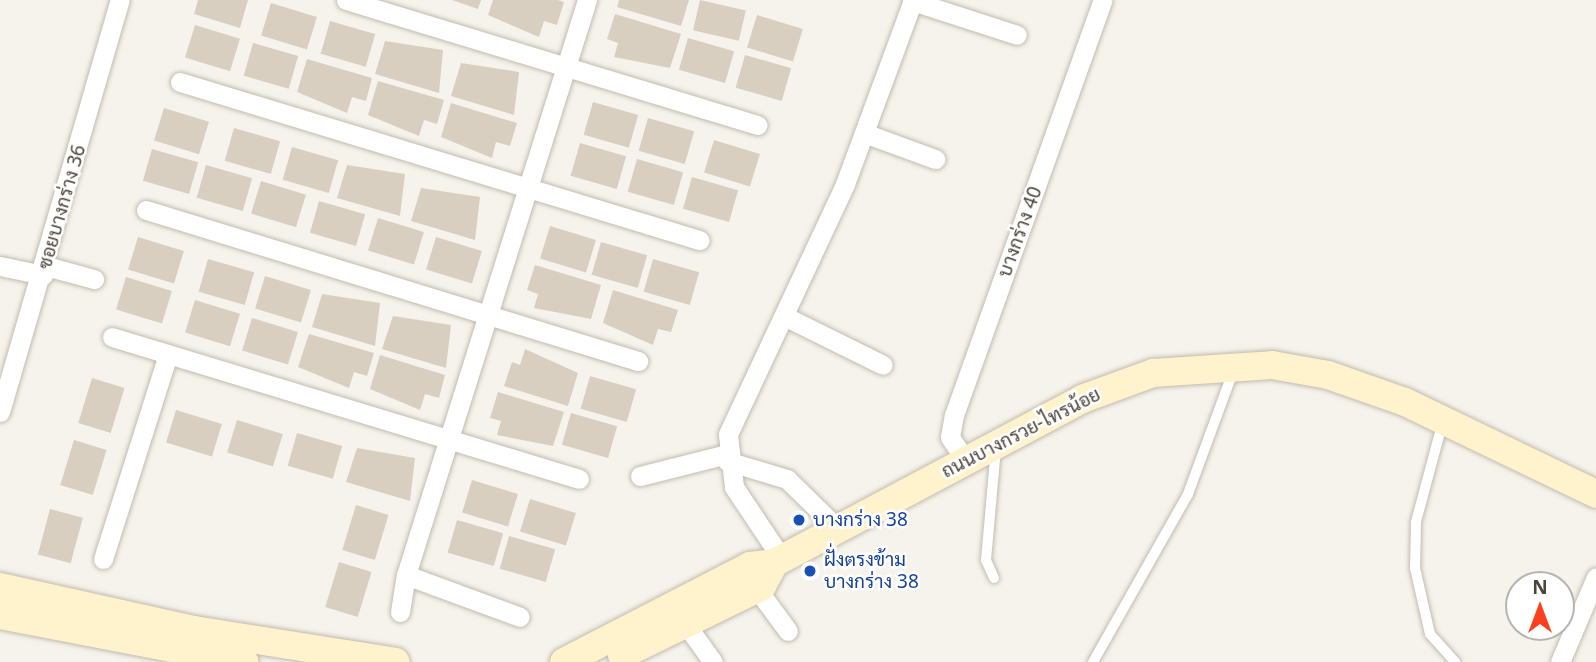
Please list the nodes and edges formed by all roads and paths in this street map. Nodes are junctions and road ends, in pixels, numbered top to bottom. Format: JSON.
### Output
{"nodes":[{"id":1,"x":120,"y":0,"type":"edge"},
{"id":2,"x":346,"y":0,"type":"edge"},
{"id":3,"x":587,"y":0,"type":"edge"},
{"id":4,"x":912,"y":0,"type":"edge"},
{"id":5,"x":1103,"y":0,"type":"edge"},
{"id":6,"x":1017,"y":35,"type":"dead end"},
{"id":7,"x":566,"y":67,"type":"junction"},
{"id":8,"x":180,"y":82,"type":"dead end"},
{"id":9,"x":757,"y":125,"type":"dead end"},
{"id":10,"x":864,"y":133,"type":"junction"},
{"id":11,"x":935,"y":159,"type":"dead end"},
{"id":12,"x":529,"y":189,"type":"junction"},
{"id":13,"x":146,"y":210,"type":"dead end"},
{"id":14,"x":699,"y":240,"type":"dead end"},
{"id":15,"x":0,"y":266,"type":"edge"},
{"id":16,"x":44,"y":270,"type":"junction"},
{"id":17,"x":94,"y":279,"type":"dead end"},
{"id":18,"x":490,"y":316,"type":"junction"},
{"id":19,"x":784,"y":316,"type":"junction"},
{"id":20,"x":112,"y":337,"type":"dead end"},
{"id":21,"x":168,"y":354,"type":"junction"},
{"id":22,"x":638,"y":361,"type":"dead end"},
{"id":23,"x":883,"y":365,"type":"dead end"},
{"id":24,"x":1235,"y":365,"type":"junction"},
{"id":25,"x":0,"y":412,"type":"edge"},
{"id":26,"x":1443,"y":421,"type":"junction"},
{"id":27,"x":452,"y":441,"type":"junction"},
{"id":28,"x":996,"y":445,"type":"junction"},
{"id":29,"x":727,"y":457,"type":"junction"},
{"id":30,"x":966,"y":461,"type":"junction"},
{"id":31,"x":640,"y":476,"type":"dead end"},
{"id":32,"x":579,"y":479,"type":"dead end"},
{"id":33,"x":1596,"y":494,"type":"edge"},
{"id":34,"x":838,"y":529,"type":"junction"},
{"id":35,"x":103,"y":559,"type":"dead end"},
{"id":36,"x":778,"y":561,"type":"junction"},
{"id":37,"x":406,"y":575,"type":"junction"},
{"id":38,"x":1596,"y":577,"type":"edge"},
{"id":39,"x":994,"y":578,"type":"dead end"},
{"id":40,"x":0,"y":587,"type":"edge"},
{"id":41,"x":757,"y":589,"type":"junction"},
{"id":42,"x":400,"y":612,"type":"dead end"},
{"id":43,"x":0,"y":615,"type":"edge"},
{"id":44,"x":520,"y":617,"type":"dead end"},
{"id":45,"x":646,"y":623,"type":"junction"},
{"id":46,"x":687,"y":626,"type":"junction"},
{"id":47,"x":0,"y":627,"type":"edge"},
{"id":48,"x":788,"y":631,"type":"dead end"},
{"id":49,"x":617,"y":660,"type":"edge"},
{"id":50,"x":1561,"y":661,"type":"edge"},
{"id":51,"x":184,"y":662,"type":"edge"},
{"id":52,"x":245,"y":662,"type":"edge"},
{"id":53,"x":395,"y":662,"type":"edge"},
{"id":54,"x":544,"y":662,"type":"edge"},
{"id":55,"x":564,"y":662,"type":"edge"},
{"id":56,"x":713,"y":662,"type":"edge"},
{"id":57,"x":1093,"y":662,"type":"edge"},
{"id":58,"x":1455,"y":662,"type":"edge"}],
"edges":[{"from":1,"to":16,"type":"street","name":"ซอยบางกร่าง 36"},
{"from":2,"to":7,"type":"street"},
{"from":3,"to":7,"type":"street"},
{"from":4,"to":6,"type":"street"},
{"from":4,"to":10,"type":"street"},
{"from":5,"to":30,"type":"street","name":"บางกร่าง 40"},
{"from":7,"to":9,"type":"street"},
{"from":7,"to":12,"type":"street"},
{"from":8,"to":12,"type":"street"},
{"from":10,"to":11,"type":"street"},
{"from":10,"to":19,"type":"street"},
{"from":12,"to":14,"type":"street"},
{"from":12,"to":18,"type":"street"},
{"from":13,"to":18,"type":"street"},
{"from":15,"to":16,"type":"street"},
{"from":16,"to":17,"type":"street"},
{"from":16,"to":25,"type":"street","name":"ซอยบางกร่าง 36"},
{"from":18,"to":22,"type":"street"},
{"from":18,"to":27,"type":"street"},
{"from":19,"to":23,"type":"street"},
{"from":19,"to":29,"type":"street"},
{"from":20,"to":21,"type":"street"},
{"from":21,"to":27,"type":"street"},
{"from":21,"to":35,"type":"street"},
{"from":24,"to":26,"type":"main road","name":"ถนนบางกรวย-ไทรน้อย"},
{"from":24,"to":28,"type":"main road","name":"ถนนบางกรวย-ไทรน้อย"},
{"from":24,"to":57,"type":"lane"},
{"from":26,"to":33,"type":"main road","name":"ถนนบางกรวย-ไทรน้อย"},
{"from":26,"to":58,"type":"lane"},
{"from":27,"to":32,"type":"street"},
{"from":27,"to":37,"type":"street"},
{"from":28,"to":30,"type":"main road","name":"ถนนบางกรวย-ไทรน้อย"},
{"from":28,"to":39,"type":"lane"},
{"from":29,"to":31,"type":"street"},
{"from":29,"to":34,"type":"street"},
{"from":29,"to":36,"type":"street"},
{"from":30,"to":34,"type":"main road","name":"ถนนบางกรวย-ไทรน้อย"},
{"from":34,"to":36,"type":"main road","name":"ถนนบางกรวย-ไทรน้อย"},
{"from":36,"to":41,"type":"main road","name":"ถนนบางกรวย-ไทรน้อย"},
{"from":36,"to":45,"type":"main road","name":"ถนนบางกรวย-ไทรน้อย"},
{"from":37,"to":42,"type":"street"},
{"from":37,"to":44,"type":"street"},
{"from":38,"to":50,"type":"street"},
{"from":40,"to":53,"type":"main road"},
{"from":41,"to":46,"type":"main road","name":"ถนนบางกรวย-ไทรน้อย"},
{"from":41,"to":48,"type":"street"},
{"from":43,"to":52,"type":"main road"},
{"from":45,"to":54,"type":"main road"},
{"from":45,"to":55,"type":"main road","name":"ถนนบางกรวย-ไทรน้อย"},
{"from":46,"to":49,"type":"main road","name":"ถนนบางกรวย-ไทรน้อย"},
{"from":46,"to":56,"type":"street"},
{"from":47,"to":51,"type":"main road"}]}
